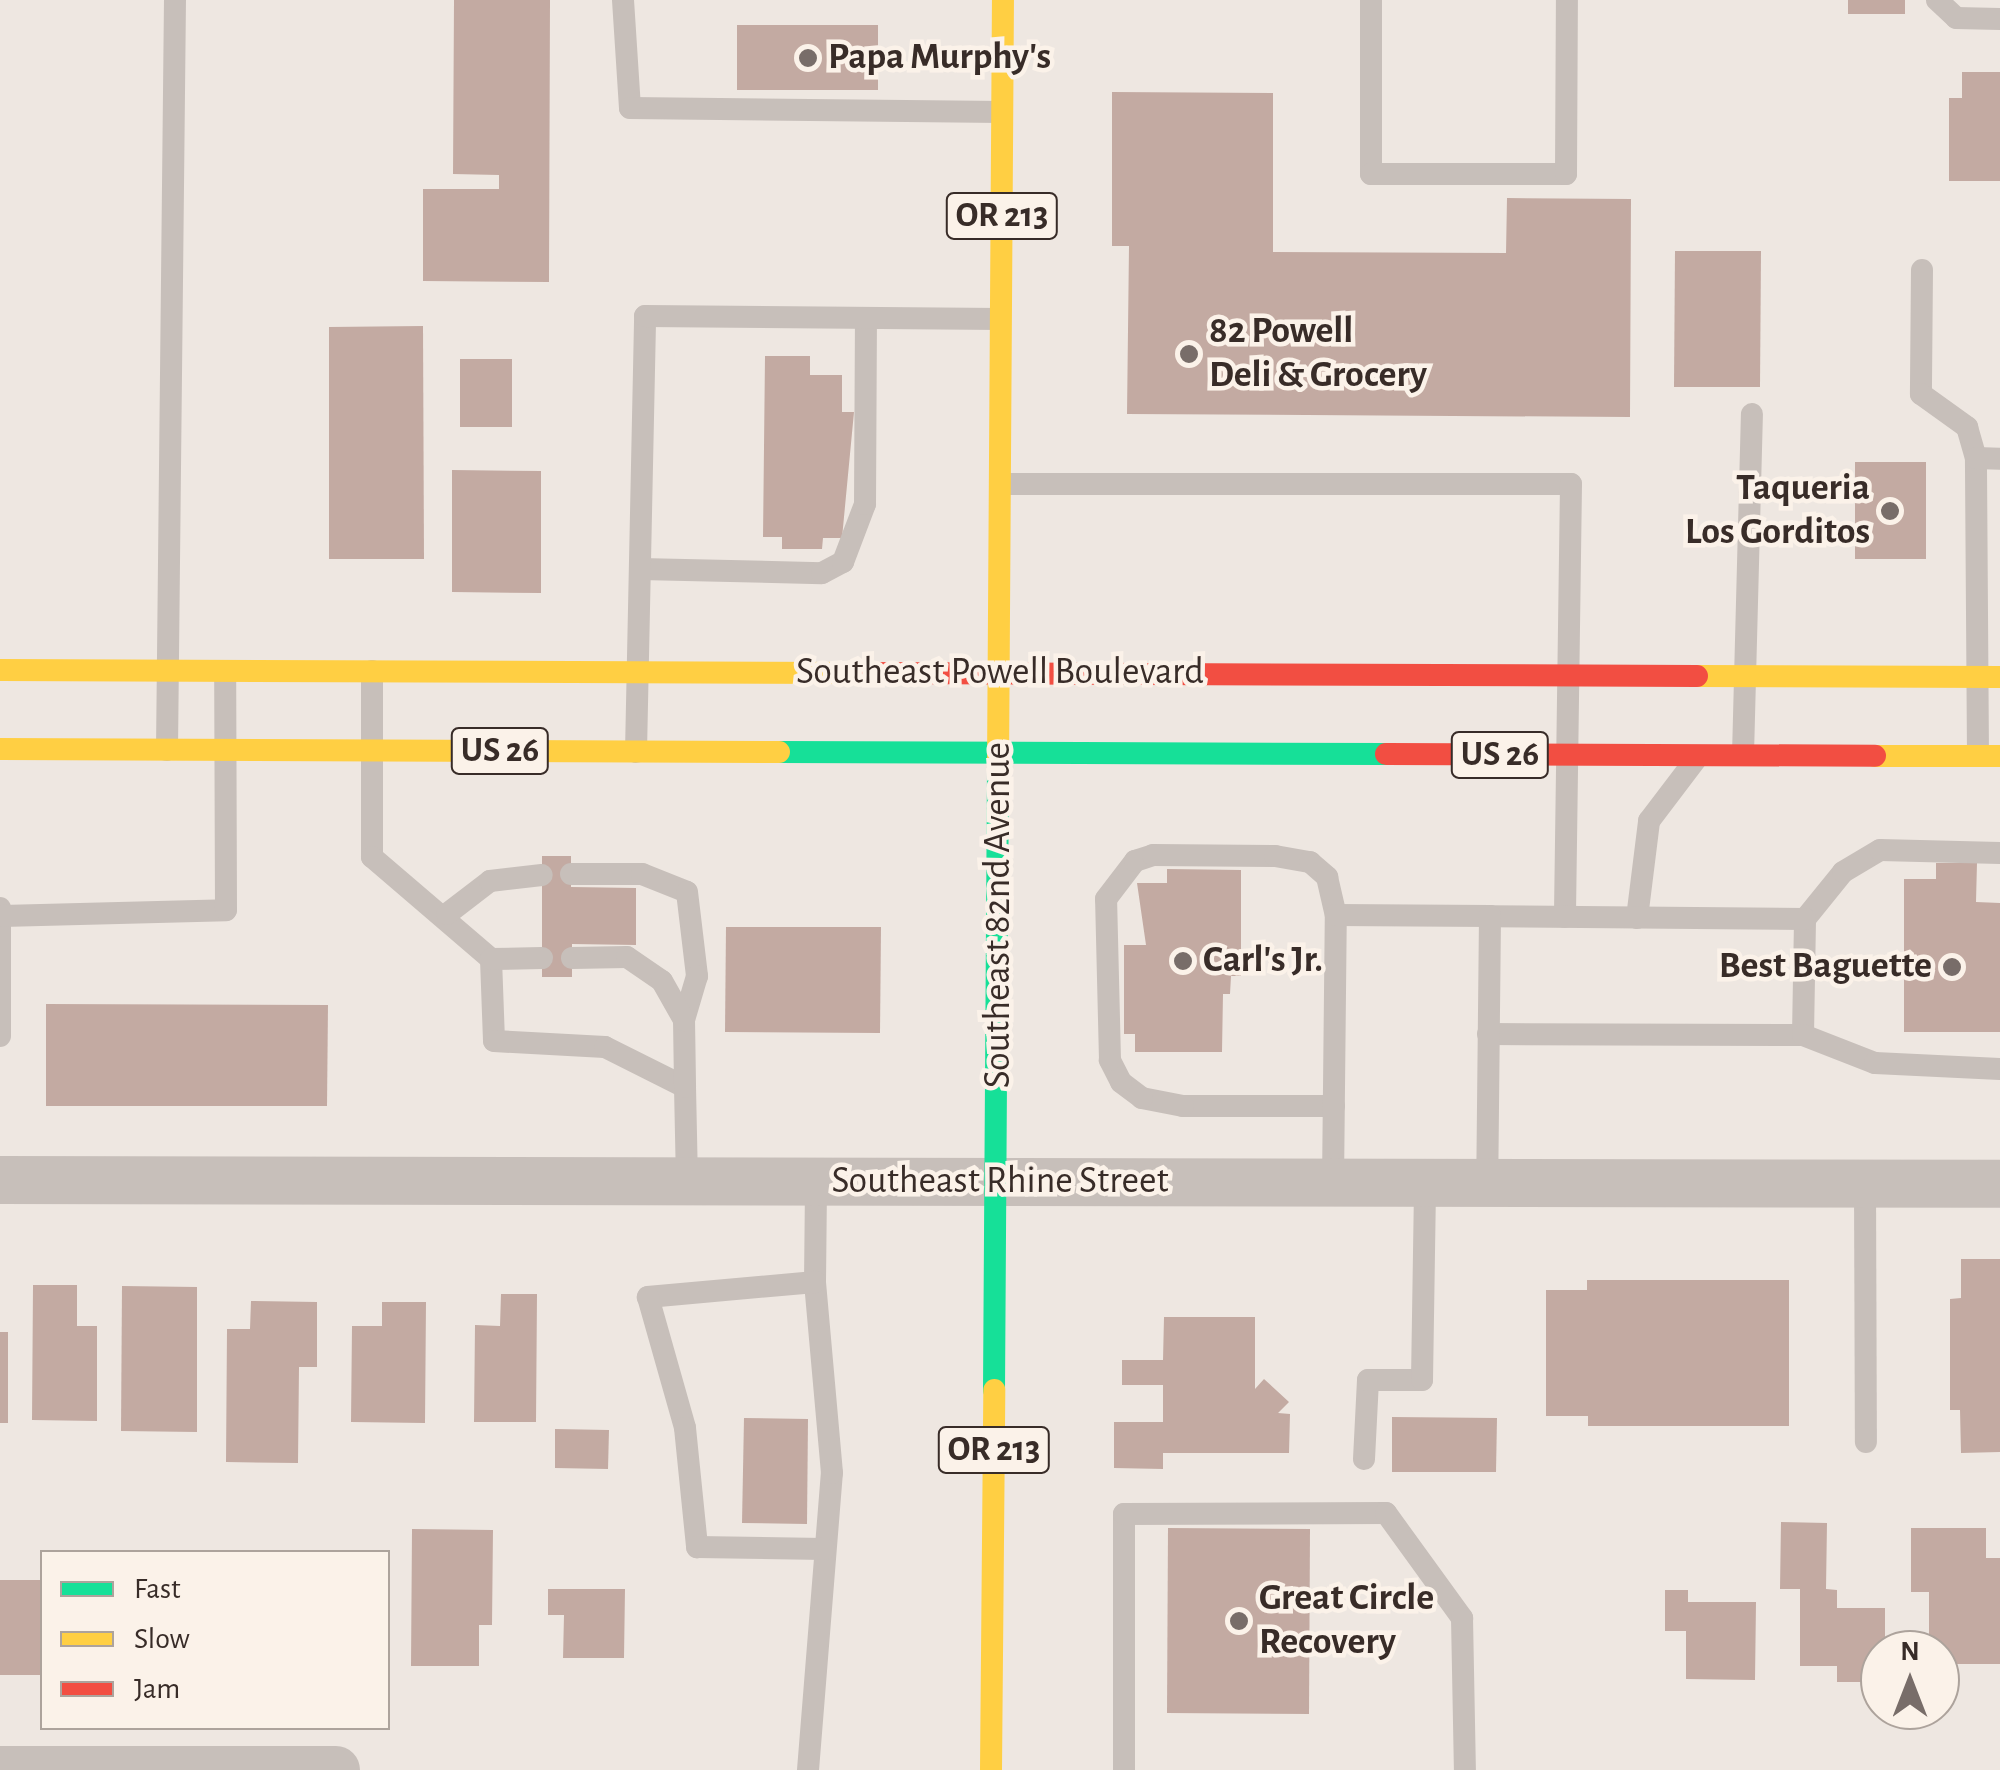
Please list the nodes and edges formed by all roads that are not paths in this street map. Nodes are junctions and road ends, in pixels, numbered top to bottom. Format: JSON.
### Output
{"nodes":[{"id":1,"x":175,"y":0,"type":"edge"},
{"id":2,"x":623,"y":0,"type":"edge"},
{"id":3,"x":1002,"y":0,"type":"edge"},
{"id":4,"x":1371,"y":0,"type":"edge"},
{"id":5,"x":1567,"y":0,"type":"edge"},
{"id":6,"x":1936,"y":0,"type":"edge"},
{"id":7,"x":2000,"y":19,"type":"edge"},
{"id":8,"x":1002,"y":112,"type":"junction"},
{"id":9,"x":1922,"y":270,"type":"dead end"},
{"id":10,"x":866,"y":318,"type":"junction"},
{"id":11,"x":1002,"y":320,"type":"junction"},
{"id":12,"x":1752,"y":414,"type":"dead end"},
{"id":13,"x":1988,"y":458,"type":"edge"},
{"id":14,"x":1002,"y":484,"type":"junction"},
{"id":15,"x":640,"y":569,"type":"junction"},
{"id":16,"x":0,"y":670,"type":"edge"},
{"id":17,"x":166,"y":671,"type":"junction"},
{"id":18,"x":225,"y":671,"type":"junction"},
{"id":19,"x":372,"y":671,"type":"junction"},
{"id":20,"x":638,"y":671,"type":"junction"},
{"id":21,"x":1000,"y":672,"type":"junction"},
{"id":22,"x":1570,"y":675,"type":"junction"},
{"id":23,"x":1744,"y":676,"type":"junction"},
{"id":24,"x":1988,"y":677,"type":"edge"},
{"id":25,"x":0,"y":749,"type":"edge"},
{"id":26,"x":167,"y":750,"type":"junction"},
{"id":27,"x":226,"y":750,"type":"junction"},
{"id":28,"x":372,"y":751,"type":"junction"},
{"id":29,"x":636,"y":752,"type":"junction"},
{"id":30,"x":1000,"y":752,"type":"junction"},
{"id":31,"x":1569,"y":755,"type":"junction"},
{"id":32,"x":1699,"y":755,"type":"junction"},
{"id":33,"x":1743,"y":755,"type":"junction"},
{"id":34,"x":1989,"y":756,"type":"edge"},
{"id":35,"x":2000,"y":853,"type":"edge"},
{"id":36,"x":571,"y":874,"type":"dead end"},
{"id":37,"x":542,"y":875,"type":"dead end"},
{"id":38,"x":1,"y":912,"type":"edge"},
{"id":39,"x":447,"y":914,"type":"junction"},
{"id":40,"x":1336,"y":915,"type":"junction"},
{"id":41,"x":1490,"y":916,"type":"junction"},
{"id":42,"x":1565,"y":917,"type":"junction"},
{"id":43,"x":1637,"y":918,"type":"junction"},
{"id":44,"x":1805,"y":919,"type":"junction"},
{"id":45,"x":542,"y":958,"type":"dead end"},
{"id":46,"x":572,"y":958,"type":"dead end"},
{"id":47,"x":491,"y":959,"type":"junction"},
{"id":48,"x":684,"y":1020,"type":"junction"},
{"id":49,"x":1488,"y":1034,"type":"junction"},
{"id":50,"x":1803,"y":1035,"type":"junction"},
{"id":51,"x":0,"y":1036,"type":"edge"},
{"id":52,"x":2000,"y":1070,"type":"edge"},
{"id":53,"x":685,"y":1087,"type":"junction"},
{"id":54,"x":1334,"y":1106,"type":"junction"},
{"id":55,"x":0,"y":1180,"type":"edge"},
{"id":56,"x":686,"y":1182,"type":"junction"},
{"id":57,"x":816,"y":1182,"type":"junction"},
{"id":58,"x":997,"y":1182,"type":"junction"},
{"id":59,"x":1333,"y":1183,"type":"junction"},
{"id":60,"x":1425,"y":1183,"type":"junction"},
{"id":61,"x":1486,"y":1183,"type":"junction"},
{"id":62,"x":1865,"y":1184,"type":"junction"},
{"id":63,"x":2000,"y":1184,"type":"edge"},
{"id":64,"x":815,"y":1282,"type":"junction"},
{"id":65,"x":1866,"y":1442,"type":"dead end"},
{"id":66,"x":1364,"y":1459,"type":"dead end"},
{"id":67,"x":824,"y":1549,"type":"junction"},
{"id":68,"x":0,"y":1770,"type":"edge"},
{"id":69,"x":336,"y":1770,"type":"edge"},
{"id":70,"x":808,"y":1770,"type":"edge"},
{"id":71,"x":991,"y":1770,"type":"edge"},
{"id":72,"x":1124,"y":1770,"type":"edge"},
{"id":73,"x":1465,"y":1770,"type":"edge"}],
"edges":[{"from":1,"to":17,"type":"lane"},
{"from":2,"to":8,"type":"lane"},
{"from":3,"to":8,"type":"main road","name":"Southeast 82nd Avenue","number":"OR 213"},
{"from":4,"to":5,"type":"lane"},
{"from":6,"to":7,"type":"lane"},
{"from":8,"to":11,"type":"main road","name":"Southeast 82nd Avenue","number":"OR 213"},
{"from":9,"to":13,"type":"lane"},
{"from":10,"to":11,"type":"lane"},
{"from":10,"to":15,"type":"lane"},
{"from":10,"to":15,"type":"lane"},
{"from":11,"to":14,"type":"main road","name":"Southeast 82nd Avenue","number":"OR 213"},
{"from":12,"to":23,"type":"lane"},
{"from":13,"to":24,"type":"lane"},
{"from":14,"to":21,"type":"main road","name":"Southeast 82nd Avenue","number":"OR 213"},
{"from":14,"to":22,"type":"lane"},
{"from":15,"to":20,"type":"lane"},
{"from":16,"to":17,"type":"main road","name":"Southeast Powell Boulevard","number":"US 26"},
{"from":17,"to":18,"type":"main road","name":"Southeast Powell Boulevard","number":"US 26"},
{"from":17,"to":26,"type":"lane"},
{"from":18,"to":19,"type":"main road","name":"Southeast Powell Boulevard","number":"US 26"},
{"from":18,"to":27,"type":"lane"},
{"from":19,"to":20,"type":"main road","name":"Southeast Powell Boulevard","number":"US 26"},
{"from":19,"to":28,"type":"lane"},
{"from":20,"to":21,"type":"main road","name":"Southeast Powell Boulevard","number":"US 26"},
{"from":20,"to":29,"type":"lane"},
{"from":21,"to":22,"type":"main road","name":"Southeast Powell Boulevard","number":"US 26"},
{"from":21,"to":30,"type":"main road","name":"Southeast 82nd Avenue","number":"OR 213"},
{"from":22,"to":23,"type":"main road","name":"Southeast Powell Boulevard","number":"US 26"},
{"from":22,"to":31,"type":"lane"},
{"from":23,"to":24,"type":"main road","name":"Southeast Powell Boulevard","number":"US 26"},
{"from":23,"to":33,"type":"lane"},
{"from":24,"to":34,"type":"lane"},
{"from":25,"to":26,"type":"main road","number":"US 26"},
{"from":26,"to":27,"type":"main road","number":"US 26"},
{"from":27,"to":28,"type":"main road","number":"US 26"},
{"from":27,"to":38,"type":"lane"},
{"from":28,"to":29,"type":"main road","number":"US 26"},
{"from":28,"to":39,"type":"lane"},
{"from":29,"to":30,"type":"main road","number":"US 26"},
{"from":30,"to":31,"type":"main road","number":"US 26"},
{"from":30,"to":58,"type":"main road","name":"Southeast 82nd Avenue","number":"OR 213"},
{"from":31,"to":32,"type":"main road","number":"US 26"},
{"from":31,"to":42,"type":"lane"},
{"from":32,"to":33,"type":"main road","number":"US 26"},
{"from":32,"to":43,"type":"lane"},
{"from":33,"to":34,"type":"main road","number":"US 26"},
{"from":35,"to":44,"type":"lane"},
{"from":36,"to":48,"type":"lane"},
{"from":37,"to":39,"type":"lane"},
{"from":38,"to":51,"type":"lane"},
{"from":39,"to":47,"type":"lane"},
{"from":40,"to":41,"type":"lane"},
{"from":40,"to":54,"type":"lane"},
{"from":40,"to":54,"type":"lane"},
{"from":41,"to":42,"type":"lane"},
{"from":41,"to":49,"type":"lane"},
{"from":42,"to":43,"type":"lane"},
{"from":43,"to":44,"type":"lane"},
{"from":44,"to":50,"type":"lane"},
{"from":45,"to":47,"type":"lane"},
{"from":46,"to":48,"type":"lane"},
{"from":47,"to":53,"type":"lane"},
{"from":48,"to":53,"type":"lane"},
{"from":49,"to":50,"type":"lane"},
{"from":49,"to":61,"type":"lane"},
{"from":50,"to":52,"type":"lane"},
{"from":53,"to":56,"type":"lane"},
{"from":54,"to":59,"type":"lane"},
{"from":55,"to":56,"type":"street","name":"Southeast Rhine Street"},
{"from":56,"to":57,"type":"street","name":"Southeast Rhine Street"},
{"from":57,"to":58,"type":"street","name":"Southeast Rhine Street"},
{"from":57,"to":64,"type":"lane"},
{"from":58,"to":59,"type":"street","name":"Southeast Rhine Street"},
{"from":58,"to":71,"type":"main road","name":"Southeast 82nd Avenue","number":"OR 213"},
{"from":59,"to":60,"type":"street","name":"Southeast Rhine Street"},
{"from":60,"to":61,"type":"street","name":"Southeast Rhine Street"},
{"from":60,"to":66,"type":"lane"},
{"from":61,"to":62,"type":"street","name":"Southeast Rhine Street"},
{"from":62,"to":63,"type":"street","name":"Southeast Rhine Street"},
{"from":62,"to":65,"type":"lane"},
{"from":64,"to":67,"type":"lane"},
{"from":64,"to":67,"type":"lane"},
{"from":67,"to":70,"type":"lane"},
{"from":68,"to":69,"type":"street"},
{"from":72,"to":73,"type":"lane"}]}
